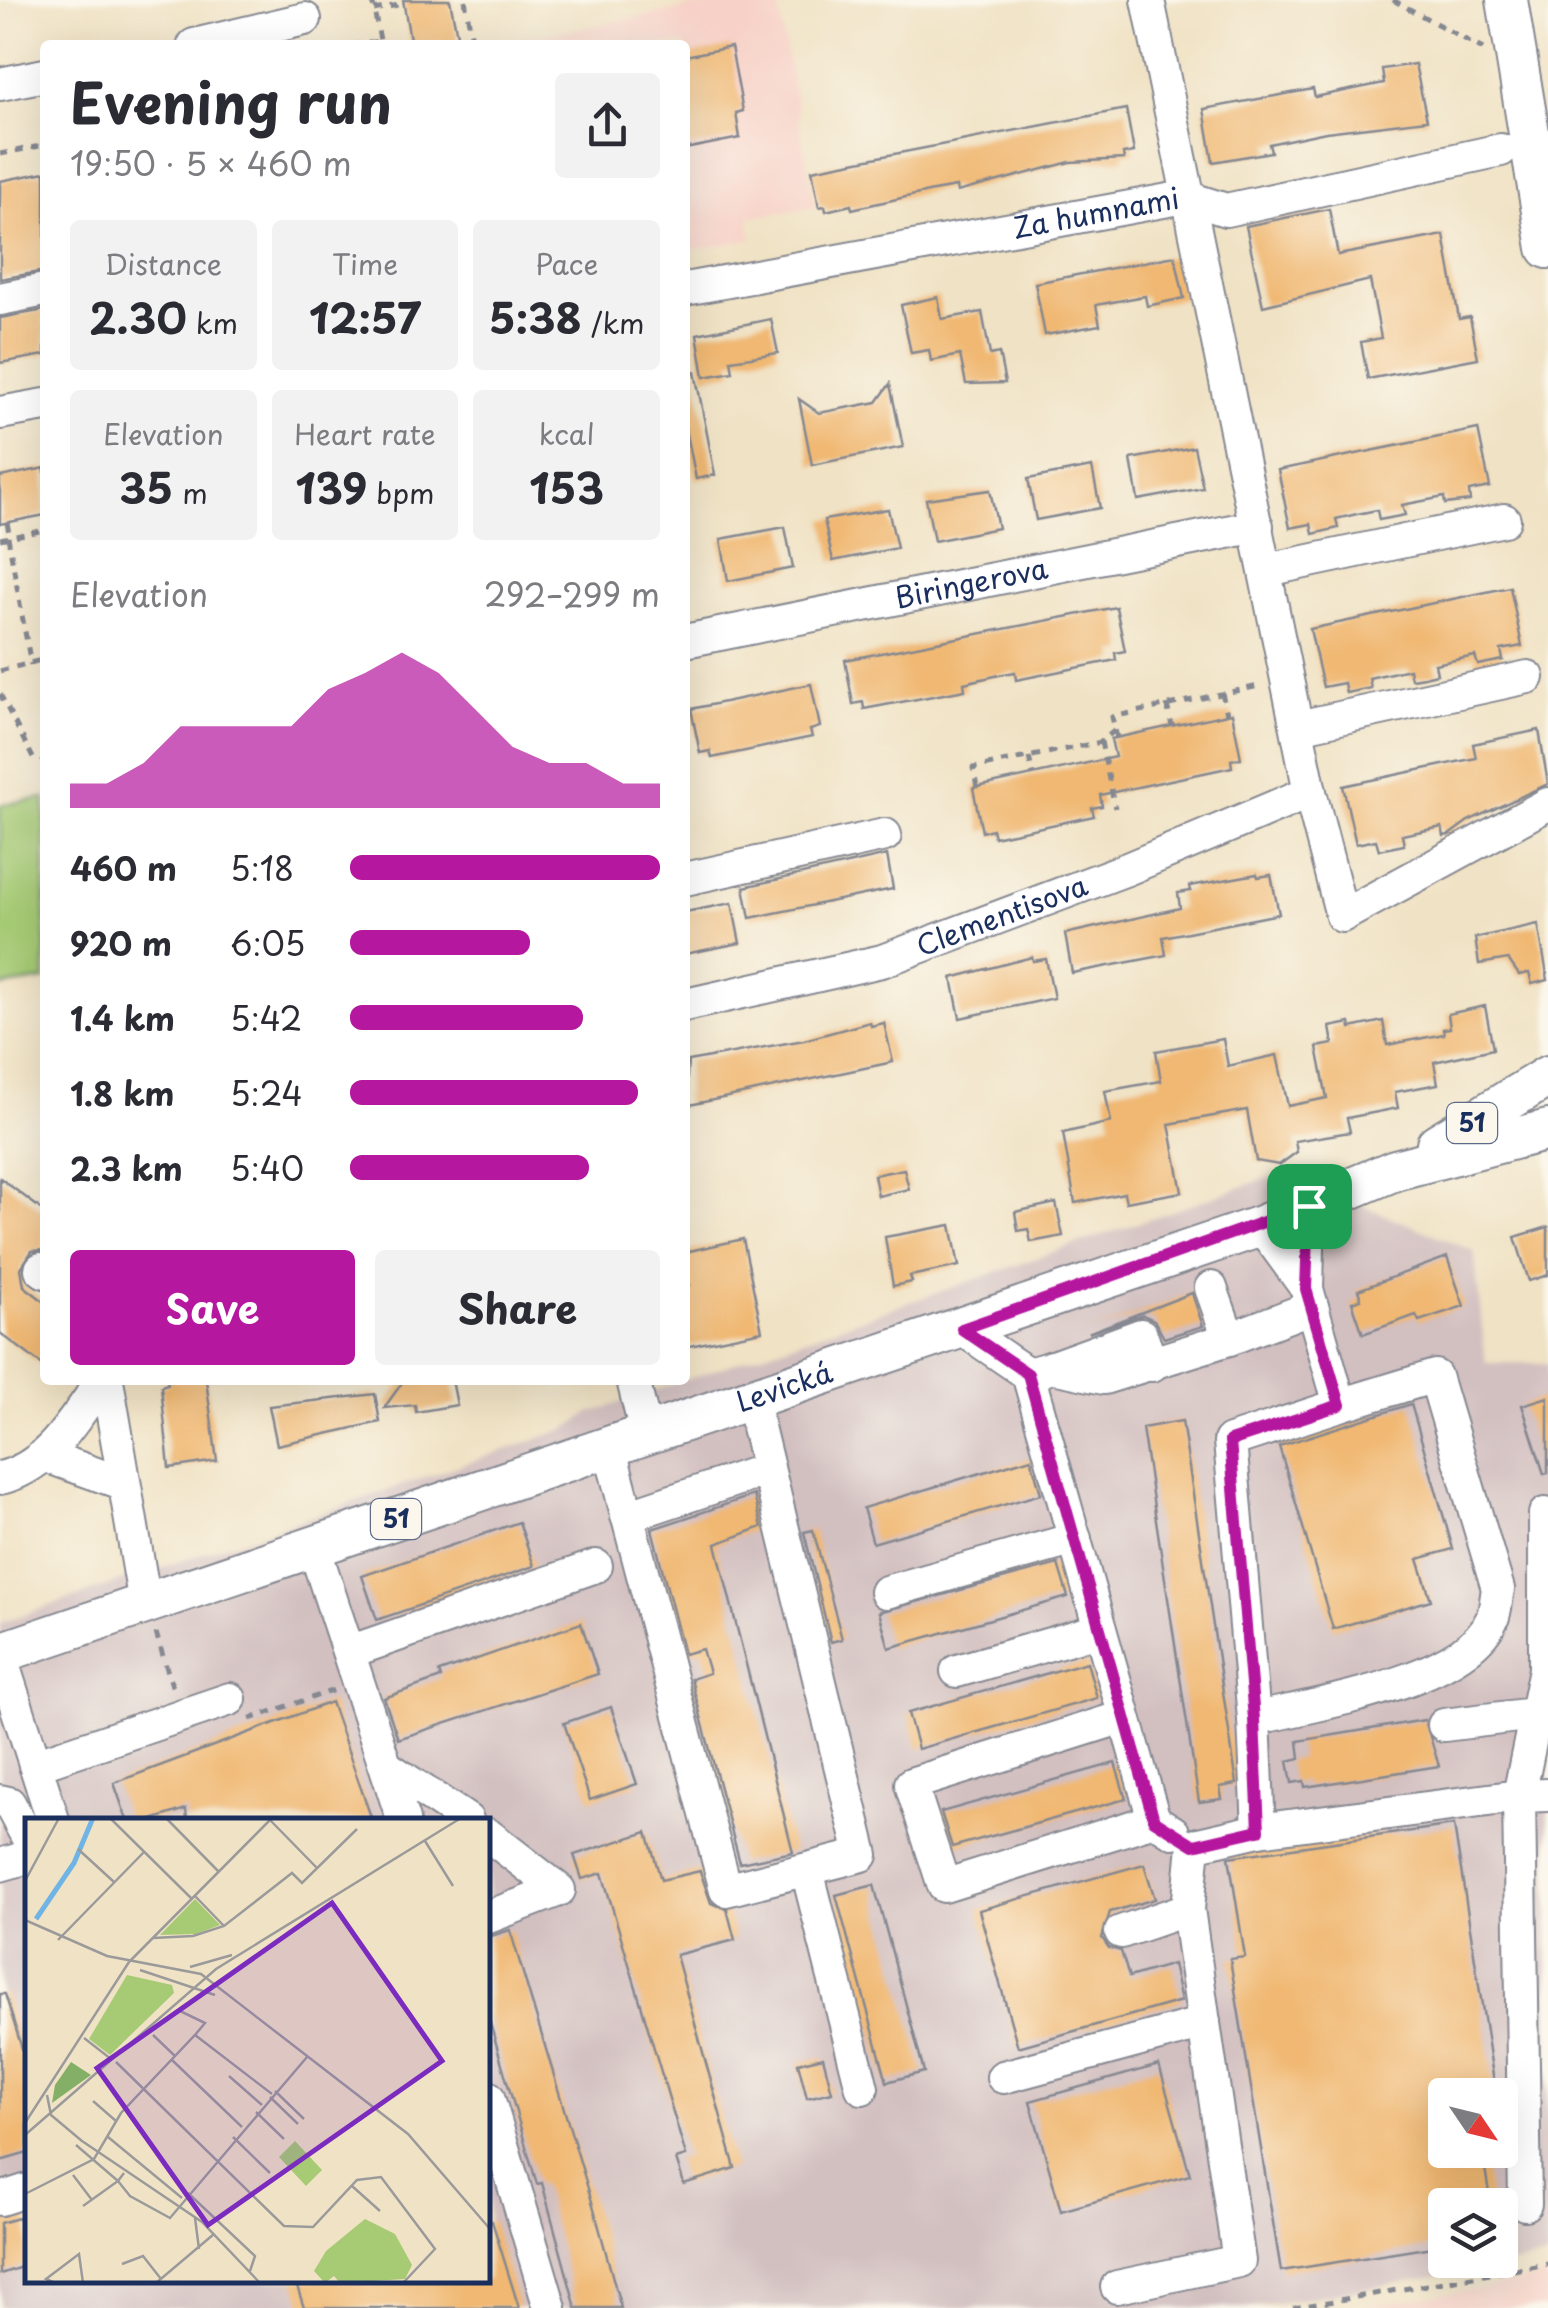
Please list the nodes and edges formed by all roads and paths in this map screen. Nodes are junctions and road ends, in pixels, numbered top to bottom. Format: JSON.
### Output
{"nodes":[{"id":1,"x":372,"y":0,"type":"edge"},
{"id":2,"x":465,"y":0,"type":"edge"},
{"id":3,"x":1148,"y":0,"type":"edge"},
{"id":4,"x":1394,"y":0,"type":"edge"},
{"id":5,"x":1507,"y":0,"type":"edge"},
{"id":6,"x":404,"y":4,"type":"dead end"},
{"id":7,"x":374,"y":10,"type":"junction"},
{"id":8,"x":306,"y":21,"type":"edge"},
{"id":9,"x":217,"y":40,"type":"edge"},
{"id":10,"x":379,"y":40,"type":"edge"},
{"id":11,"x":472,"y":40,"type":"edge"},
{"id":12,"x":1483,"y":49,"type":"dead end"},
{"id":13,"x":40,"y":76,"type":"edge"},
{"id":14,"x":0,"y":84,"type":"edge"},
{"id":15,"x":1526,"y":138,"type":"edge"},
{"id":16,"x":40,"y":146,"type":"edge"},
{"id":17,"x":0,"y":154,"type":"edge"},
{"id":18,"x":1185,"y":196,"type":"junction"},
{"id":19,"x":1548,"y":248,"type":"edge"},
{"id":20,"x":690,"y":288,"type":"edge"},
{"id":21,"x":40,"y":291,"type":"edge"},
{"id":22,"x":0,"y":299,"type":"edge"},
{"id":23,"x":40,"y":406,"type":"edge"},
{"id":24,"x":0,"y":413,"type":"edge"},
{"id":25,"x":1504,"y":520,"type":"dead end"},
{"id":26,"x":7,"y":523,"type":"dead end"},
{"id":27,"x":1257,"y":526,"type":"junction"},
{"id":28,"x":40,"y":531,"type":"edge"},
{"id":29,"x":6,"y":537,"type":"edge"},
{"id":30,"x":1267,"y":570,"type":"junction"},
{"id":31,"x":690,"y":639,"type":"edge"},
{"id":32,"x":40,"y":661,"type":"edge"},
{"id":33,"x":31,"y":665,"type":"junction"},
{"id":34,"x":0,"y":671,"type":"edge"},
{"id":35,"x":1528,"y":676,"type":"dead end"},
{"id":36,"x":1289,"y":680,"type":"junction"},
{"id":37,"x":1222,"y":693,"type":"junction"},
{"id":38,"x":0,"y":694,"type":"edge"},
{"id":39,"x":1167,"y":705,"type":"junction"},
{"id":40,"x":1227,"y":714,"type":"dead end"},
{"id":41,"x":1172,"y":726,"type":"dead end"},
{"id":42,"x":1298,"y":727,"type":"junction"},
{"id":43,"x":1101,"y":742,"type":"junction"},
{"id":44,"x":1029,"y":757,"type":"junction"},
{"id":45,"x":40,"y":759,"type":"edge"},
{"id":46,"x":1033,"y":775,"type":"dead end"},
{"id":47,"x":977,"y":787,"type":"dead end"},
{"id":48,"x":1310,"y":792,"type":"junction"},
{"id":49,"x":1548,"y":804,"type":"edge"},
{"id":50,"x":1115,"y":808,"type":"dead end"},
{"id":51,"x":885,"y":835,"type":"dead end"},
{"id":52,"x":690,"y":877,"type":"edge"},
{"id":53,"x":690,"y":1005,"type":"edge"},
{"id":54,"x":1548,"y":1076,"type":"edge"},
{"id":55,"x":1548,"y":1130,"type":"edge"},
{"id":56,"x":1395,"y":1170,"type":"junction"},
{"id":57,"x":1309,"y":1206,"type":"junction"},
{"id":58,"x":1261,"y":1226,"type":"junction"},
{"id":59,"x":1211,"y":1288,"type":"dead end"},
{"id":60,"x":1309,"y":1298,"type":"junction"},
{"id":61,"x":962,"y":1329,"type":"junction"},
{"id":62,"x":1229,"y":1339,"type":"junction"},
{"id":63,"x":1040,"y":1370,"type":"junction"},
{"id":64,"x":101,"y":1385,"type":"edge"},
{"id":65,"x":106,"y":1385,"type":"edge"},
{"id":66,"x":632,"y":1385,"type":"edge"},
{"id":67,"x":751,"y":1398,"type":"junction"},
{"id":68,"x":1340,"y":1405,"type":"junction"},
{"id":69,"x":627,"y":1439,"type":"junction"},
{"id":70,"x":46,"y":1456,"type":"junction"},
{"id":71,"x":768,"y":1469,"type":"junction"},
{"id":72,"x":0,"y":1478,"type":"edge"},
{"id":73,"x":124,"y":1484,"type":"junction"},
{"id":74,"x":1545,"y":1514,"type":"dead end"},
{"id":75,"x":627,"y":1516,"type":"junction"},
{"id":76,"x":1075,"y":1540,"type":"junction"},
{"id":77,"x":314,"y":1547,"type":"junction"},
{"id":78,"x":596,"y":1566,"type":"dead end"},
{"id":79,"x":142,"y":1586,"type":"dead end"},
{"id":80,"x":886,"y":1592,"type":"dead end"},
{"id":81,"x":1098,"y":1630,"type":"junction"},
{"id":82,"x":349,"y":1652,"type":"junction"},
{"id":83,"x":0,"y":1654,"type":"edge"},
{"id":84,"x":957,"y":1671,"type":"dead end"},
{"id":85,"x":230,"y":1699,"type":"dead end"},
{"id":86,"x":1534,"y":1714,"type":"junction"},
{"id":87,"x":1123,"y":1717,"type":"junction"},
{"id":88,"x":1254,"y":1719,"type":"junction"},
{"id":89,"x":1444,"y":1725,"type":"dead end"},
{"id":90,"x":34,"y":1765,"type":"junction"},
{"id":91,"x":386,"y":1767,"type":"junction"},
{"id":92,"x":1534,"y":1796,"type":"edge"},
{"id":93,"x":0,"y":1801,"type":"edge"},
{"id":94,"x":52,"y":1818,"type":"edge"},
{"id":95,"x":402,"y":1818,"type":"edge"},
{"id":96,"x":464,"y":1818,"type":"edge"},
{"id":97,"x":1154,"y":1820,"type":"junction"},
{"id":98,"x":1259,"y":1830,"type":"junction"},
{"id":99,"x":25,"y":1832,"type":"edge"},
{"id":100,"x":490,"y":1837,"type":"edge"},
{"id":101,"x":1194,"y":1845,"type":"junction"},
{"id":102,"x":25,"y":1858,"type":"edge"},
{"id":103,"x":0,"y":1864,"type":"edge"},
{"id":104,"x":807,"y":1870,"type":"junction"},
{"id":105,"x":1188,"y":1909,"type":"junction"},
{"id":106,"x":490,"y":1915,"type":"edge"},
{"id":107,"x":1121,"y":1932,"type":"dead end"},
{"id":108,"x":1204,"y":2023,"type":"junction"},
{"id":109,"x":1003,"y":2077,"type":"dead end"},
{"id":110,"x":862,"y":2088,"type":"dead end"},
{"id":111,"x":490,"y":2103,"type":"edge"},
{"id":112,"x":25,"y":2191,"type":"edge"},
{"id":113,"x":0,"y":2199,"type":"edge"},
{"id":114,"x":1525,"y":2204,"type":"dead end"},
{"id":115,"x":1548,"y":2264,"type":"edge"},
{"id":116,"x":1117,"y":2287,"type":"dead end"},
{"id":117,"x":550,"y":2308,"type":"edge"},
{"id":118,"x":1292,"y":2308,"type":"edge"}],
"edges":[{"from":1,"to":7,"type":"path"},
{"from":2,"to":11,"type":"path"},
{"from":3,"to":18,"type":"street"},
{"from":4,"to":12,"type":"path"},
{"from":5,"to":15,"type":"main road"},
{"from":6,"to":7,"type":"path"},
{"from":7,"to":10,"type":"path"},
{"from":8,"to":9,"type":"street"},
{"from":13,"to":14,"type":"street"},
{"from":15,"to":18,"type":"street","name":"Za humnami"},
{"from":15,"to":19,"type":"main road"},
{"from":16,"to":17,"type":"path"},
{"from":18,"to":20,"type":"street","name":"Za humnami"},
{"from":18,"to":27,"type":"street"},
{"from":21,"to":22,"type":"street"},
{"from":23,"to":24,"type":"street"},
{"from":25,"to":30,"type":"street"},
{"from":26,"to":29,"type":"path"},
{"from":27,"to":30,"type":"street"},
{"from":27,"to":31,"type":"street","name":"Biringerova"},
{"from":28,"to":29,"type":"path"},
{"from":29,"to":33,"type":"path"},
{"from":30,"to":36,"type":"street"},
{"from":32,"to":33,"type":"path"},
{"from":33,"to":34,"type":"path"},
{"from":35,"to":42,"type":"street"},
{"from":36,"to":37,"type":"path"},
{"from":36,"to":42,"type":"street"},
{"from":37,"to":39,"type":"path"},
{"from":37,"to":40,"type":"path"},
{"from":38,"to":45,"type":"path"},
{"from":39,"to":41,"type":"path"},
{"from":39,"to":43,"type":"path"},
{"from":42,"to":48,"type":"street"},
{"from":43,"to":44,"type":"path"},
{"from":43,"to":50,"type":"path"},
{"from":44,"to":46,"type":"path"},
{"from":44,"to":47,"type":"path"},
{"from":48,"to":49,"type":"street"},
{"from":48,"to":53,"type":"street","name":"Clementisova"},
{"from":51,"to":52,"type":"street"},
{"from":54,"to":56,"type":"main road","name":"Levická","number":"51"},
{"from":55,"to":56,"type":"main road","name":"Levická","number":"51"},
{"from":56,"to":57,"type":"main road","name":"Levická","number":"51"},
{"from":57,"to":58,"type":"main road","name":"Levická","number":"51"},
{"from":57,"to":60,"type":"street"},
{"from":58,"to":60,"type":"street"},
{"from":58,"to":61,"type":"main road","name":"Levická","number":"51"},
{"from":59,"to":62,"type":"street"},
{"from":60,"to":62,"type":"street"},
{"from":60,"to":68,"type":"street"},
{"from":61,"to":63,"type":"street"},
{"from":61,"to":67,"type":"main road","name":"Levická","number":"51"},
{"from":62,"to":63,"type":"street"},
{"from":63,"to":76,"type":"street"},
{"from":64,"to":70,"type":"street"},
{"from":65,"to":73,"type":"street"},
{"from":66,"to":69,"type":"street"},
{"from":67,"to":69,"type":"main road","name":"Levická","number":"51"},
{"from":67,"to":71,"type":"street"},
{"from":68,"to":88,"type":"street"},
{"from":68,"to":88,"type":"street"},
{"from":69,"to":75,"type":"street"},
{"from":69,"to":77,"type":"main road","name":"Levická","number":"51"},
{"from":70,"to":72,"type":"street"},
{"from":70,"to":73,"type":"street"},
{"from":71,"to":75,"type":"street"},
{"from":71,"to":104,"type":"street"},
{"from":73,"to":79,"type":"street"},
{"from":74,"to":86,"type":"street"},
{"from":75,"to":104,"type":"street"},
{"from":76,"to":80,"type":"street"},
{"from":76,"to":81,"type":"street"},
{"from":77,"to":82,"type":"street"},
{"from":77,"to":83,"type":"main road","name":"Levická","number":"51"},
{"from":78,"to":82,"type":"street"},
{"from":81,"to":84,"type":"street"},
{"from":81,"to":87,"type":"street"},
{"from":82,"to":91,"type":"street"},
{"from":83,"to":90,"type":"street"},
{"from":85,"to":90,"type":"street"},
{"from":86,"to":89,"type":"street"},
{"from":86,"to":92,"type":"street"},
{"from":87,"to":97,"type":"street"},
{"from":87,"to":97,"type":"street"},
{"from":88,"to":98,"type":"street"},
{"from":90,"to":94,"type":"street"},
{"from":91,"to":95,"type":"street"},
{"from":91,"to":96,"type":"street"},
{"from":92,"to":98,"type":"street"},
{"from":92,"to":114,"type":"street"},
{"from":93,"to":99,"type":"street"},
{"from":97,"to":101,"type":"street"},
{"from":98,"to":101,"type":"street"},
{"from":100,"to":106,"type":"street"},
{"from":101,"to":105,"type":"street"},
{"from":102,"to":103,"type":"street"},
{"from":104,"to":110,"type":"street"},
{"from":105,"to":107,"type":"street"},
{"from":105,"to":108,"type":"street"},
{"from":108,"to":109,"type":"street"},
{"from":108,"to":116,"type":"street"},
{"from":111,"to":117,"type":"street"},
{"from":112,"to":113,"type":"street"},
{"from":115,"to":118,"type":"path"}]}
